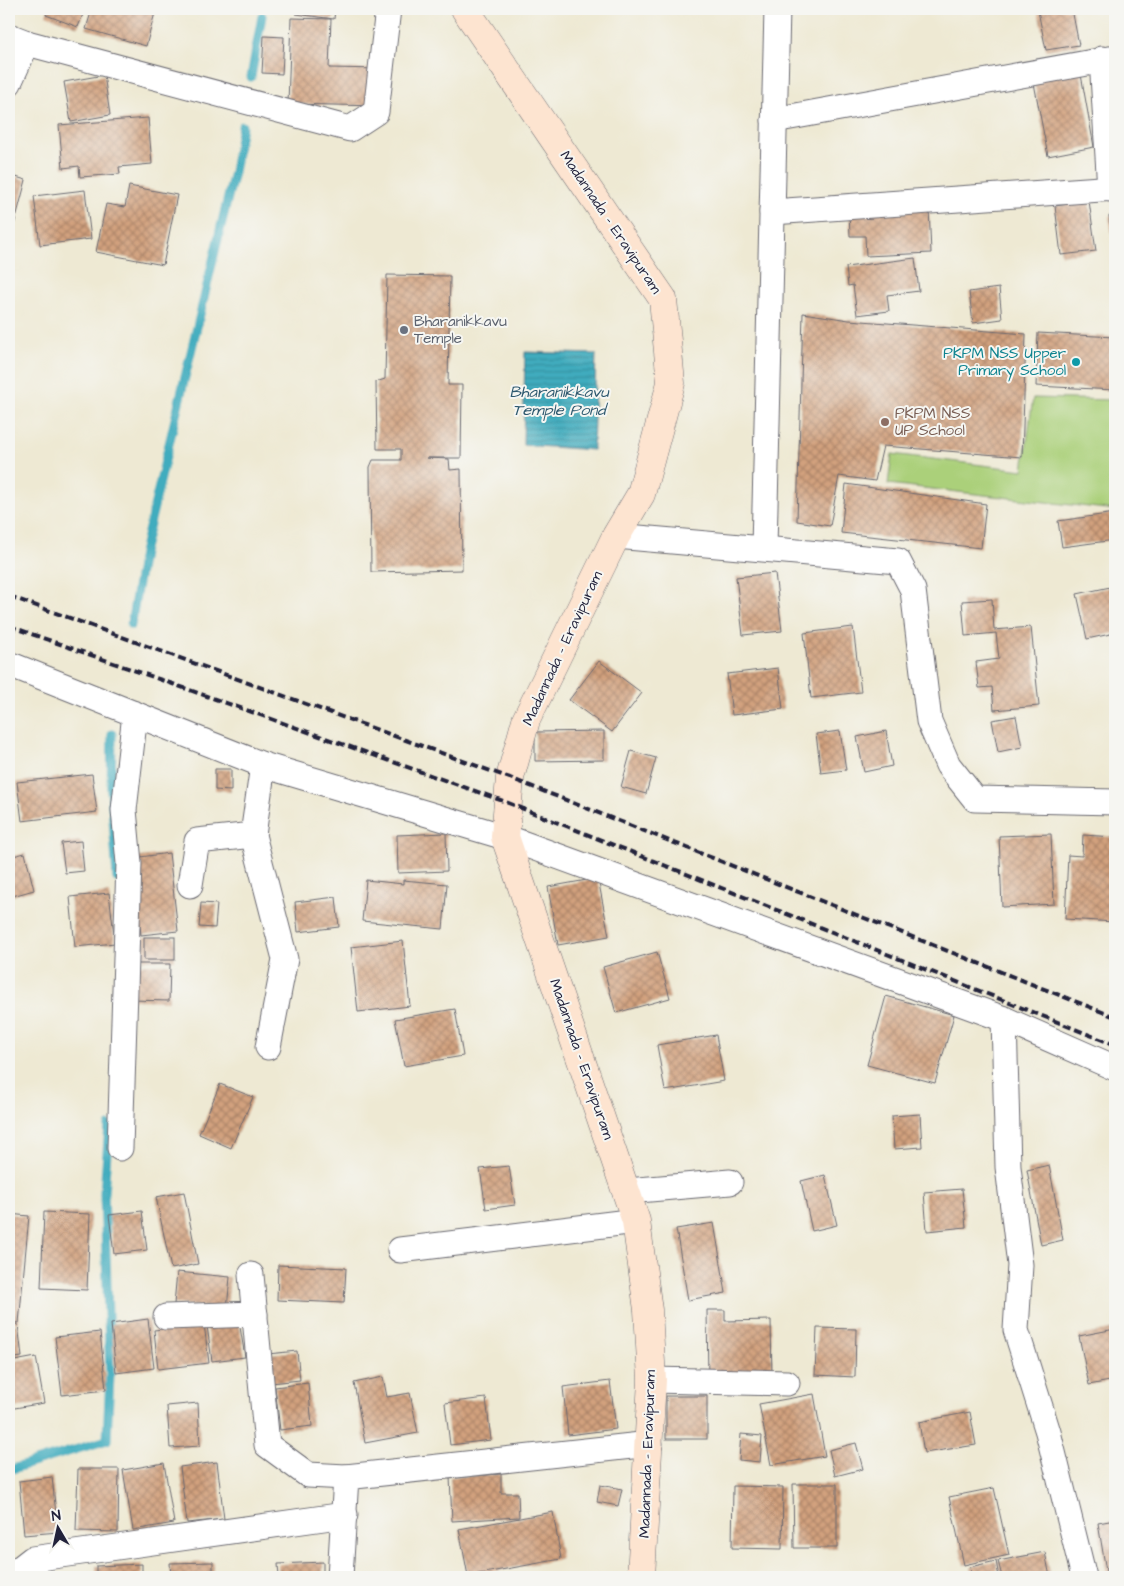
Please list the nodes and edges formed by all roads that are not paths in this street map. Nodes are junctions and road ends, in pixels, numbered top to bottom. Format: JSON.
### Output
{"nodes":[{"id":1,"x":388,"y":9,"type":"edge"},
{"id":2,"x":465,"y":9,"type":"edge"},
{"id":3,"x":776,"y":9,"type":"edge"},
{"id":4,"x":18,"y":40,"type":"edge"},
{"id":5,"x":1109,"y":59,"type":"edge"},
{"id":6,"x":9,"y":83,"type":"edge"},
{"id":7,"x":774,"y":120,"type":"junction"},
{"id":8,"x":1113,"y":189,"type":"edge"},
{"id":9,"x":772,"y":212,"type":"junction"},
{"id":10,"x":616,"y":536,"type":"junction"},
{"id":11,"x":764,"y":548,"type":"junction"},
{"id":12,"x":9,"y":664,"type":"edge"},
{"id":13,"x":135,"y":714,"type":"junction"},
{"id":14,"x":263,"y":765,"type":"junction"},
{"id":15,"x":1115,"y":802,"type":"edge"},
{"id":16,"x":253,"y":835,"type":"junction"},
{"id":17,"x":505,"y":837,"type":"junction"},
{"id":18,"x":190,"y":885,"type":"dead end"},
{"id":19,"x":1004,"y":1019,"type":"junction"},
{"id":20,"x":268,"y":1047,"type":"dead end"},
{"id":21,"x":1115,"y":1068,"type":"edge"},
{"id":22,"x":120,"y":1148,"type":"dead end"},
{"id":23,"x":730,"y":1182,"type":"dead end"},
{"id":24,"x":627,"y":1191,"type":"junction"},
{"id":25,"x":636,"y":1221,"type":"junction"},
{"id":26,"x":400,"y":1250,"type":"dead end"},
{"id":27,"x":251,"y":1275,"type":"dead end"},
{"id":28,"x":255,"y":1314,"type":"junction"},
{"id":29,"x":166,"y":1317,"type":"dead end"},
{"id":30,"x":652,"y":1380,"type":"junction"},
{"id":31,"x":787,"y":1383,"type":"dead end"},
{"id":32,"x":650,"y":1444,"type":"junction"},
{"id":33,"x":346,"y":1477,"type":"junction"},
{"id":34,"x":345,"y":1514,"type":"junction"},
{"id":35,"x":9,"y":1577,"type":"edge"},
{"id":36,"x":340,"y":1577,"type":"edge"},
{"id":37,"x":641,"y":1577,"type":"edge"},
{"id":38,"x":1084,"y":1577,"type":"edge"}],
"edges":[{"from":1,"to":4,"type":"street"},
{"from":2,"to":10,"type":"main road","name":"Madannada - Eravipuram"},
{"from":3,"to":7,"type":"street"},
{"from":4,"to":6,"type":"street"},
{"from":5,"to":7,"type":"street"},
{"from":5,"to":8,"type":"street"},
{"from":7,"to":9,"type":"street"},
{"from":8,"to":9,"type":"street"},
{"from":9,"to":11,"type":"street"},
{"from":10,"to":11,"type":"street"},
{"from":10,"to":17,"type":"main road","name":"Madannada - Eravipuram"},
{"from":11,"to":15,"type":"street"},
{"from":12,"to":13,"type":"street"},
{"from":13,"to":14,"type":"street"},
{"from":13,"to":22,"type":"street"},
{"from":14,"to":16,"type":"street"},
{"from":14,"to":17,"type":"street"},
{"from":16,"to":18,"type":"street"},
{"from":16,"to":20,"type":"street"},
{"from":17,"to":19,"type":"street"},
{"from":17,"to":24,"type":"main road","name":"Madannada - Eravipuram"},
{"from":19,"to":21,"type":"street"},
{"from":19,"to":38,"type":"street"},
{"from":23,"to":24,"type":"street"},
{"from":24,"to":25,"type":"main road","name":"Madannada - Eravipuram"},
{"from":25,"to":26,"type":"street"},
{"from":25,"to":30,"type":"main road","name":"Madannada - Eravipuram"},
{"from":27,"to":28,"type":"street"},
{"from":28,"to":29,"type":"street"},
{"from":28,"to":33,"type":"street"},
{"from":30,"to":31,"type":"street"},
{"from":30,"to":32,"type":"main road","name":"Madannada - Eravipuram"},
{"from":32,"to":33,"type":"street"},
{"from":32,"to":37,"type":"main road","name":"Madannada - Eravipuram"},
{"from":33,"to":34,"type":"street"},
{"from":34,"to":35,"type":"street"},
{"from":34,"to":36,"type":"street"}]}
